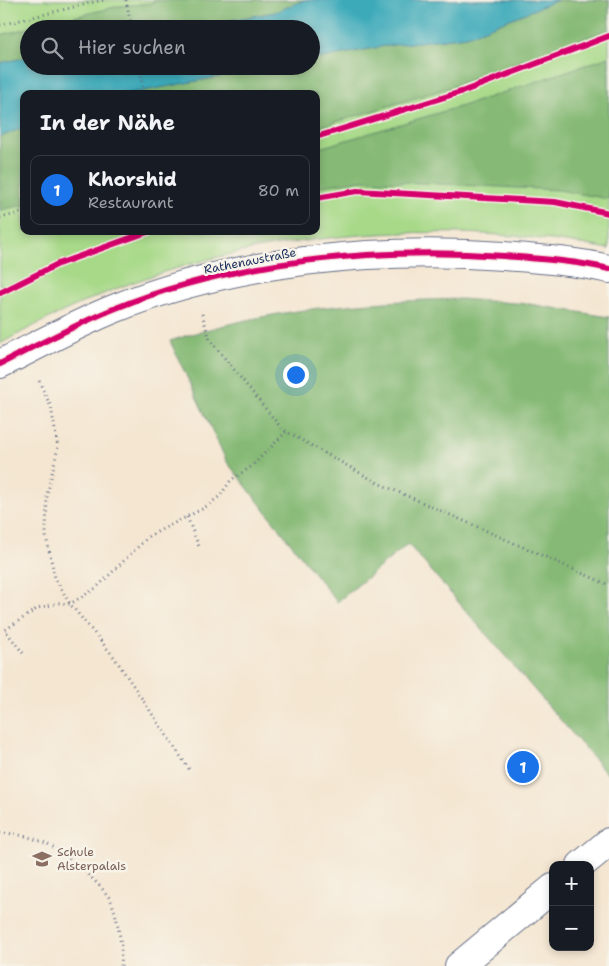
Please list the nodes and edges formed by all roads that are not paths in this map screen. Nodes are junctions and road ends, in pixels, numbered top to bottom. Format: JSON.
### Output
{"nodes":[{"id":1,"x":609,"y":269,"type":"edge"},
{"id":2,"x":0,"y":364,"type":"edge"},
{"id":3,"x":609,"y":842,"type":"edge"},
{"id":4,"x":586,"y":861,"type":"edge"},
{"id":5,"x":549,"y":891,"type":"edge"},
{"id":6,"x":460,"y":966,"type":"edge"}],
"edges":[{"from":1,"to":2,"type":"street","name":"Rathenaustraße"},
{"from":3,"to":4,"type":"street"},
{"from":5,"to":6,"type":"street"}]}
